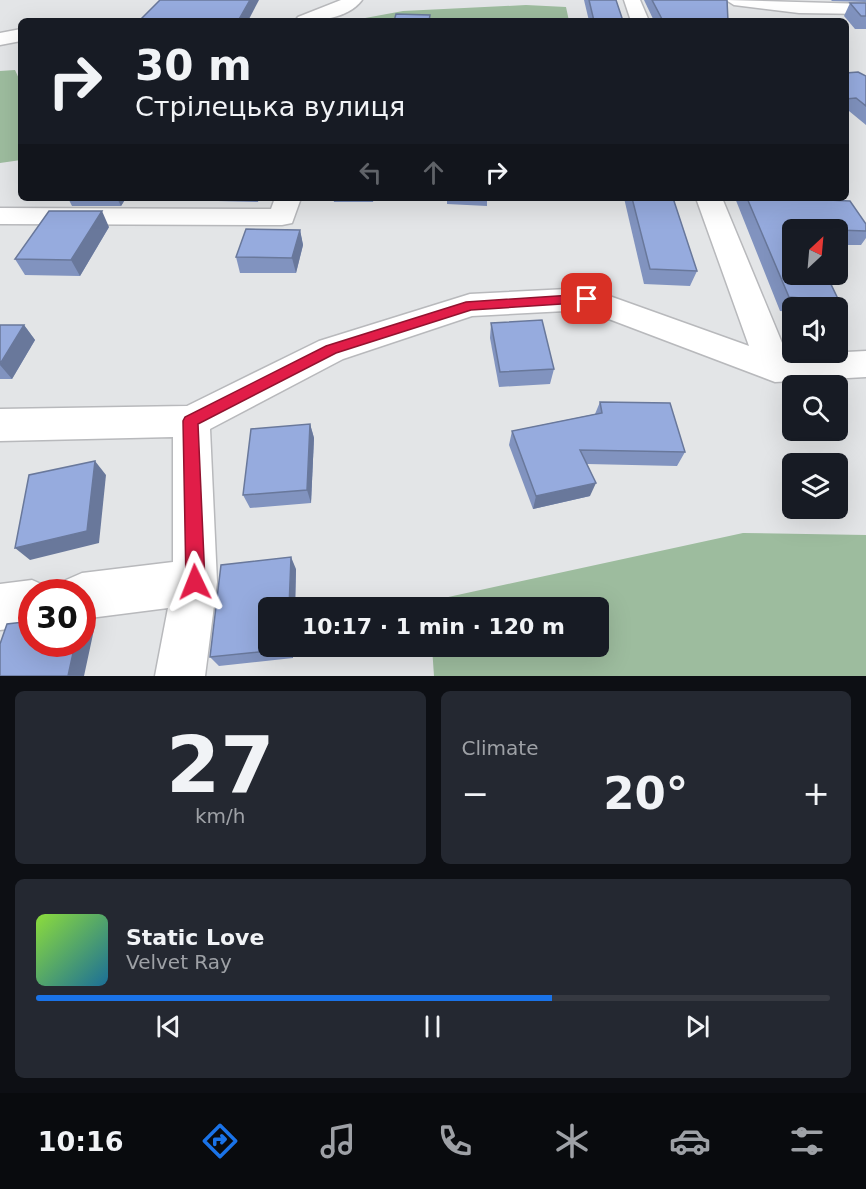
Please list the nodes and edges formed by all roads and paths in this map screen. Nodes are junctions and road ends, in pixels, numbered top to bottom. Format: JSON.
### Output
{"nodes":[{"id":1,"x":354,"y":0,"type":"edge"},
{"id":2,"x":632,"y":0,"type":"edge"},
{"id":3,"x":734,"y":0,"type":"edge"},
{"id":4,"x":866,"y":9,"type":"edge"},
{"id":5,"x":313,"y":18,"type":"edge"},
{"id":6,"x":639,"y":18,"type":"edge"},
{"id":7,"x":18,"y":36,"type":"edge"},
{"id":8,"x":0,"y":39,"type":"edge"},
{"id":9,"x":287,"y":201,"type":"edge"},
{"id":10,"x":710,"y":201,"type":"edge"},
{"id":11,"x":0,"y":216,"type":"edge"},
{"id":12,"x":866,"y":364,"type":"edge"},
{"id":13,"x":775,"y":369,"type":"junction"},
{"id":14,"x":190,"y":421,"type":"junction"},
{"id":15,"x":0,"y":425,"type":"edge"},
{"id":16,"x":195,"y":582,"type":"junction"},
{"id":17,"x":96,"y":595,"type":"edge"},
{"id":18,"x":18,"y":605,"type":"edge"},
{"id":19,"x":0,"y":607,"type":"edge"},
{"id":20,"x":180,"y":676,"type":"edge"}],
"edges":[{"from":1,"to":5,"type":"street"},
{"from":2,"to":6,"type":"street"},
{"from":3,"to":4,"type":"street"},
{"from":7,"to":8,"type":"street"},
{"from":9,"to":11,"type":"street"},
{"from":10,"to":13,"type":"street"},
{"from":12,"to":13,"type":"street"},
{"from":13,"to":14,"type":"street"},
{"from":14,"to":15,"type":"street"},
{"from":14,"to":16,"type":"street"},
{"from":16,"to":17,"type":"street"},
{"from":16,"to":20,"type":"street"},
{"from":18,"to":19,"type":"street"}]}
